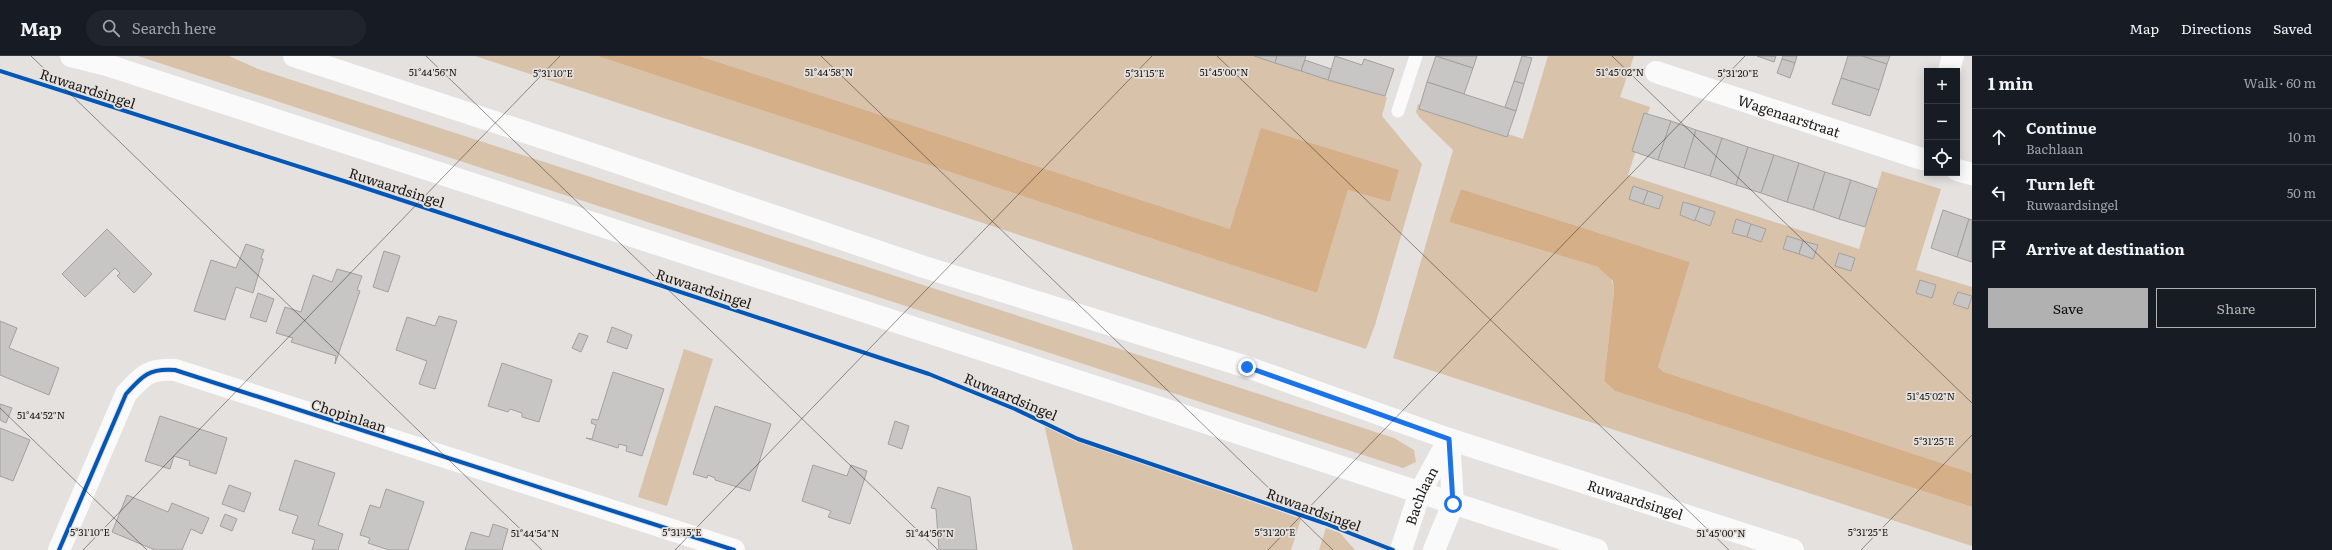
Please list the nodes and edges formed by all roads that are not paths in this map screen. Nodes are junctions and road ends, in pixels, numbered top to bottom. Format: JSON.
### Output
{"nodes":[{"id":1,"x":71,"y":56,"type":"edge"},
{"id":2,"x":294,"y":56,"type":"edge"},
{"id":3,"x":1416,"y":56,"type":"edge"},
{"id":4,"x":1953,"y":56,"type":"edge"},
{"id":5,"x":1950,"y":68,"type":"edge"},
{"id":6,"x":1656,"y":72,"type":"dead end"},
{"id":7,"x":1398,"y":111,"type":"dead end"},
{"id":8,"x":1924,"y":154,"type":"edge"},
{"id":9,"x":1960,"y":171,"type":"edge"},
{"id":10,"x":1972,"y":174,"type":"edge"},
{"id":11,"x":1449,"y":439,"type":"junction"},
{"id":12,"x":1420,"y":492,"type":"junction"},
{"id":13,"x":1453,"y":504,"type":"junction"},
{"id":14,"x":59,"y":550,"type":"edge"},
{"id":15,"x":734,"y":550,"type":"edge"},
{"id":16,"x":1401,"y":550,"type":"edge"},
{"id":17,"x":1434,"y":550,"type":"edge"},
{"id":18,"x":1598,"y":550,"type":"edge"},
{"id":19,"x":1793,"y":550,"type":"edge"}],
"edges":[{"from":1,"to":12,"type":"main road","name":"Ruwaardsingel"},
{"from":2,"to":11,"type":"main road","name":"Ruwaardsingel"},
{"from":3,"to":7,"type":"lane"},
{"from":4,"to":5,"type":"main road"},
{"from":6,"to":8,"type":"main road","name":"Wagenaarstraat"},
{"from":9,"to":10,"type":"main road"},
{"from":11,"to":12,"type":"main road","name":"Bachlaan"},
{"from":11,"to":13,"type":"main road","name":"Bachlaan"},
{"from":11,"to":19,"type":"main road","name":"Ruwaardsingel"},
{"from":12,"to":13,"type":"main road","name":"Ruwaardsingel"},
{"from":12,"to":16,"type":"main road","name":"Bachlaan"},
{"from":13,"to":17,"type":"main road","name":"Bachlaan"},
{"from":13,"to":18,"type":"main road","name":"Ruwaardsingel"},
{"from":14,"to":15,"type":"main road","name":"Chopinlaan"}]}
